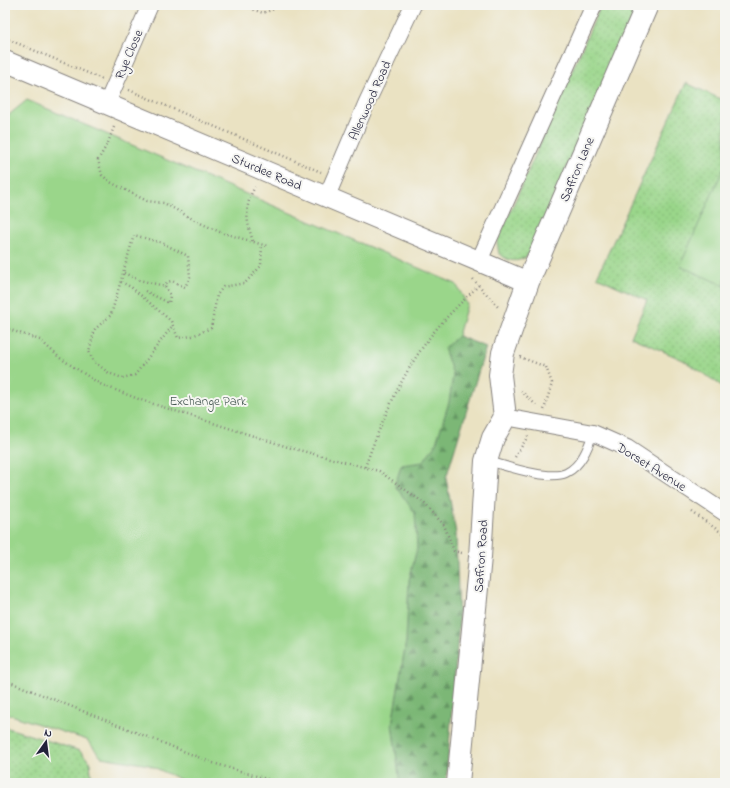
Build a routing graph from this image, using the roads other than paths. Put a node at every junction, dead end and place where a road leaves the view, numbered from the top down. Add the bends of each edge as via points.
1 (150, 5) edge
2 (413, 5) edge
3 (594, 5) edge
4 (647, 5) edge
5 (5, 61) edge
6 (107, 103) junction
7 (327, 196) junction
8 (479, 261) junction
9 (528, 282) junction
10 (505, 417) junction
11 (593, 433) junction
12 (486, 461) junction
13 (725, 513) edge
14 (458, 783) edge

1 - 6 street, Rye Close
2 - 7 street, Allenwood Road via 367,102
3 - 8 street
4 - 9 main road, Saffron Lane
5 - 6 street, Sturdee Road
6 - 7 street, Sturdee Road
7 - 8 street, Sturdee Road
8 - 9 street, Sturdee Road
9 - 10 main road, Saffron Lane via 503,353 500,375
10 - 11 street, Dorset Avenue
10 - 12 main road, Saffron Road via 493,438
11 - 12 lane via 588,450 575,466 565,473 539,474
11 - 13 street, Dorset Avenue via 627,448
12 - 14 main road, Saffron Road via 480,557

